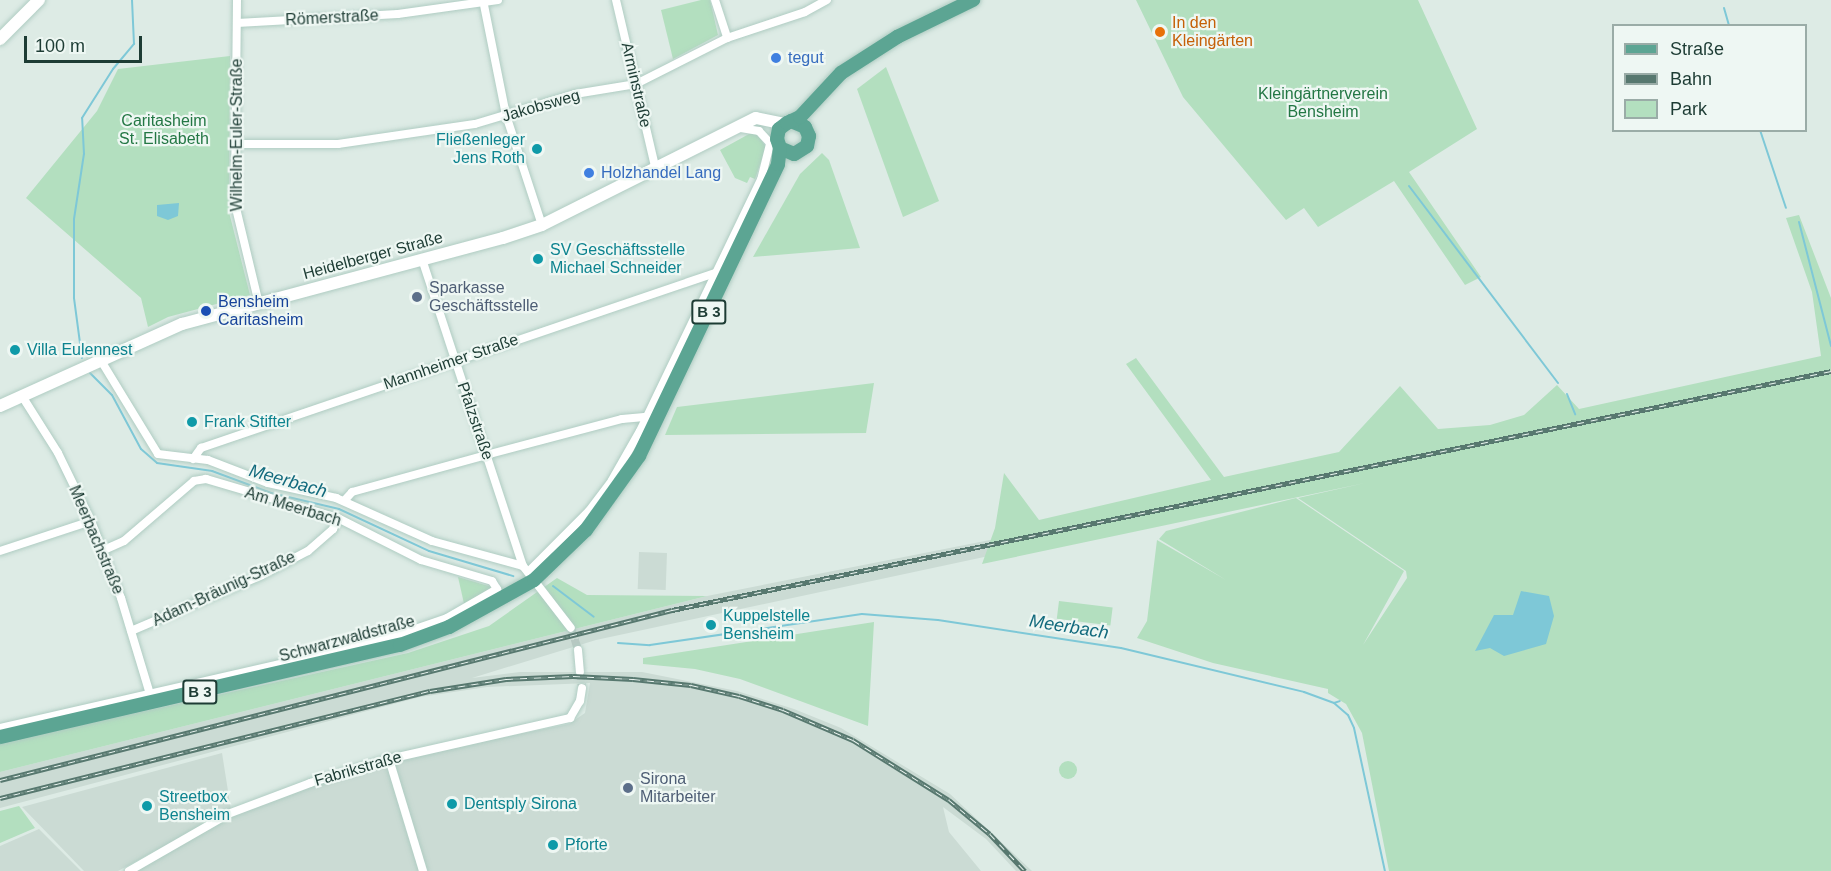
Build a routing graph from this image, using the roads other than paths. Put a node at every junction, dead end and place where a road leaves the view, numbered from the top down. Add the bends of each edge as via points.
1 (39, 0) edge
2 (237, 0) edge
3 (498, 0) edge
4 (616, 0) edge
5 (715, 0) edge
6 (827, 0) edge
7 (973, 0) edge
8 (483, 2) edge
9 (237, 23) junction
10 (727, 38) junction
11 (0, 39) edge
12 (868, 55) junction
13 (636, 84) junction
14 (506, 116) junction
15 (748, 121) junction
16 (788, 123) junction
17 (734, 128) junction
18 (806, 128) junction
19 (237, 144) junction
20 (782, 147) junction
21 (656, 170) junction
22 (542, 225) junction
23 (422, 259) junction
24 (716, 273) junction
25 (259, 304) junction
26 (100, 359) junction
27 (454, 360) junction
28 (22, 396) junction
29 (0, 406) edge
30 (647, 417) junction
31 (486, 455) junction
32 (193, 459) junction
33 (344, 501) junction
34 (338, 518) junction
35 (91, 521) junction
36 (0, 551) edge
37 (102, 551) junction
38 (528, 572) junction
39 (497, 585) joint
40 (571, 628) tunnel mouth
41 (131, 631) junction
42 (578, 651) tunnel mouth
43 (580, 672) tunnel mouth
44 (582, 688) tunnel mouth
45 (150, 694) junction
46 (0, 728) edge
47 (0, 737) edge
48 (389, 759) junction
49 (129, 871) edge
50 (423, 871) edge

1 - 11 street
2 - 9 street, Wilhelm-Euler-Straße
3 - 8 street, Römerstraße
4 - 13 street, Arminstraße
5 - 10 street
6 - 10 street, Jakobsweg via 805,12
7 - 12 main road, B 3
8 - 9 street, Römerstraße via 346,19
8 - 14 street
9 - 19 street, Wilhelm-Euler-Straße
10 - 13 street, Jakobsweg
12 - 16 main road, B 3 via 841,73 800,117
12 - 18 main road, B 3 via 830,93
13 - 14 street, Jakobsweg via 575,94
13 - 21 street, Arminstraße
14 - 19 street, Jakobsweg via 443,131 338,144
14 - 22 street
15 - 16 street, Heidelberger Straße via 760,118
15 - 17 street, Heidelberger Straße
15 - 20 street via 767,127
16 - 18 main road, Heidelberger Straße
16 - 20 main road, B 3
17 - 21 street, Heidelberger Straße
17 - 24 street, Schwarzwaldstraße via 759,130 767,137 771,150 761,180
18 - 20 main road, B 3 via 807,146 800,153
19 - 25 street, Wilhelm-Euler-Straße via 237,220
20 - 38 main road, Schwarzwaldstraße / B 3 via 778,164 639,456 586,530
21 - 22 street, Heidelberger Straße
22 - 23 street, Heidelberger Straße
23 - 25 street, Heidelberger Straße
23 - 27 street, Pfalzstraße
24 - 27 street, Mannheimer Straße
24 - 30 street, Schwarzwaldstraße
25 - 26 street, Heidelberger Straße via 182,324
26 - 28 street, Heidelberger Straße
26 - 32 street via 150,446 167,458
27 - 31 street, Pfalzstraße
27 - 32 street, Mannheimer Straße via 201,447
28 - 29 street, Heidelberger Straße
28 - 35 street, Meerbachstraße via 58,453
30 - 31 street via 622,419
30 - 38 street, Schwarzwaldstraße via 612,480 589,511
31 - 33 street via 352,492
31 - 38 street, Pfalzstraße
32 - 33 street
33 - 38 street via 432,541
34 - 37 street, Am Meerbach via 201,479 124,541
34 - 39 street, Am Meerbach via 421,560
34 - 41 street, Adam-Bräunig-Straße via 333,529 308,550 262,575
35 - 36 street
35 - 37 street, Meerbachstraße
37 - 41 street, Meerbachstraße
38 - 40 street
38 - 47 main road, Schwarzwaldstraße / B 3 via 449,627 400,645
39 - 45 street, Schwarzwaldstraße via 494,593 475,604 380,641
41 - 45 street, Meerbachstraße
42 - 43 street
44 - 48 street, Fabrikstraße via 570,718
45 - 46 street, Schwarzwaldstraße
48 - 49 street, Fabrikstraße via 228,814
48 - 50 street

